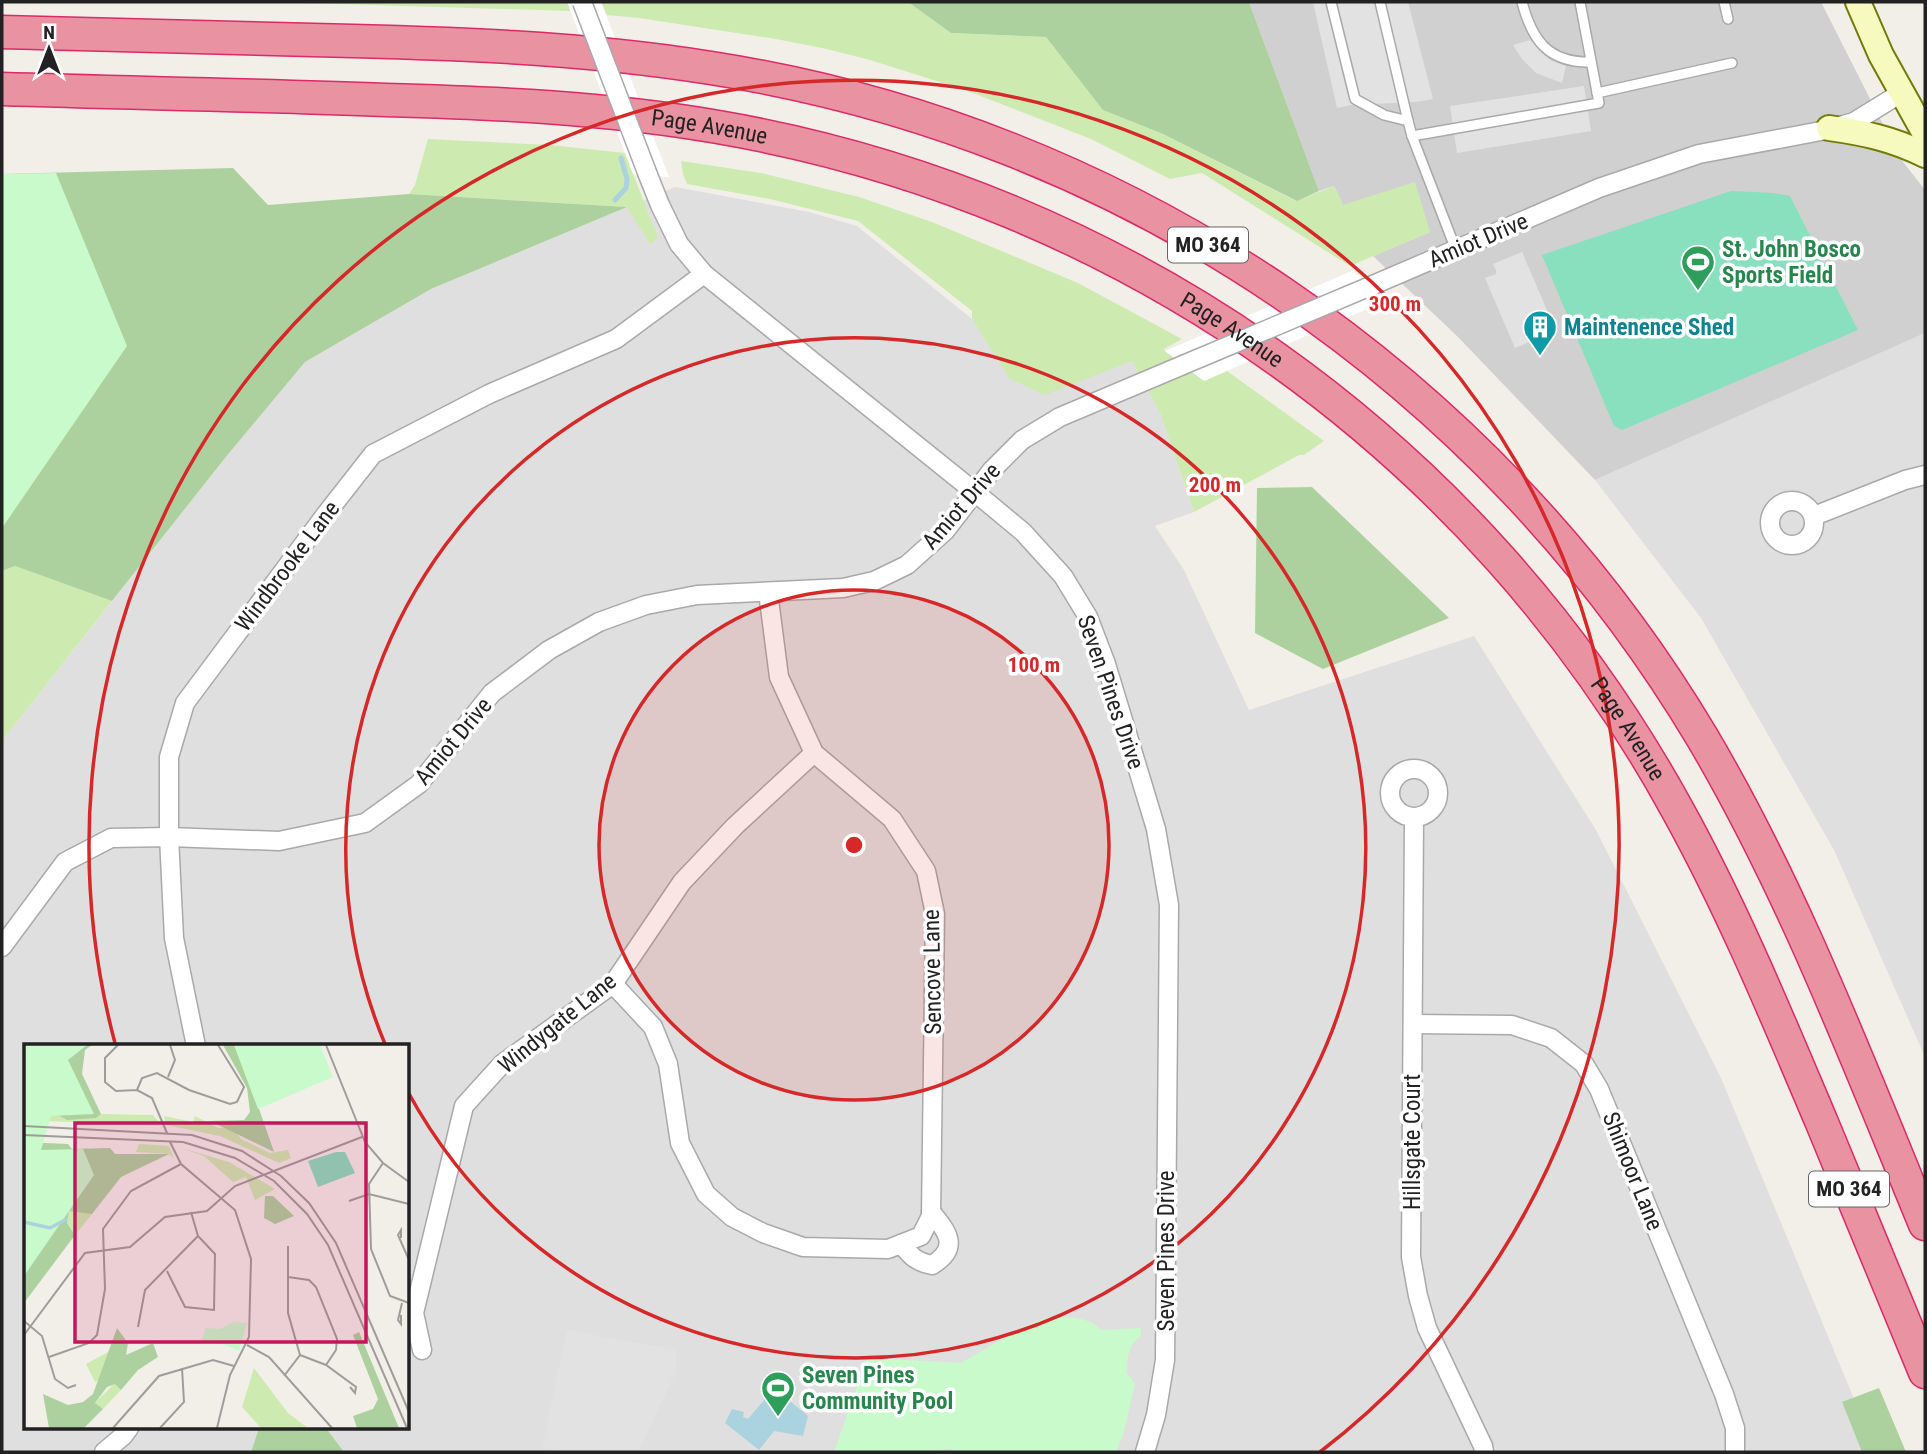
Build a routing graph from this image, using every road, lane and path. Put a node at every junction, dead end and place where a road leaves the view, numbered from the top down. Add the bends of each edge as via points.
1 (582, 2) edge
2 (1331, 2) edge
3 (1380, 2) edge
4 (1522, 2) edge
5 (1580, 2) edge
6 (1724, 2) edge
7 (1858, 2) edge
8 (1728, 19) dead end
9 (2, 32) edge
10 (1591, 62) junction
11 (1732, 63) dead end
12 (2, 89) edge
13 (1597, 93) junction
14 (1900, 93) junction
15 (1408, 121) junction
16 (1829, 128) junction
17 (1925, 134) edge
18 (1412, 136) junction
19 (1925, 155) edge
20 (1456, 250) junction
21 (704, 274) junction
22 (1925, 475) edge
23 (976, 493) junction
24 (1814, 516) dead end
25 (768, 592) junction
26 (814, 753) junction
27 (1414, 818) dead end
28 (169, 837) junction
29 (2, 947) edge
30 (613, 984) junction
31 (1413, 1024) junction
32 (196, 1044) edge
33 (930, 1212) junction
34 (1925, 1224) edge
35 (901, 1244) junction
36 (422, 1350) dead end
37 (1925, 1371) edge
38 (128, 1430) edge
39 (104, 1452) edge
40 (1145, 1452) edge
41 (1484, 1452) edge
42 (1735, 1452) edge

1 - 21 street, Seven Pines Drive, bridge via 660,205 679,244
2 - 15 lane via 1355,99 1384,115
3 - 15 lane
4 - 10 lane via 1542,44 1558,57
5 - 10 lane
6 - 8 lane
7 - 14 main road
9 - 34 highway, MO 364 via 467,45 582,52 717,68 839,93 988,139 1105,190 1215,249 1331,328 1427,405 1511,485 1632,632 1701,737 1761,848 1815,962
10 - 13 lane
11 - 13 lane
12 - 37 highway, Page Avenue / MO 364 via 521,106 656,117 775,138 904,172 1058,231 1165,286 1276,356 1362,424 1456,511 1540,604 1613,703 1677,809 1734,922
13 - 18 lane via 1599,103
14 - 16 street, Amiot Drive via 1854,122
14 - 17 main road
15 - 18 lane
16 - 19 main road via 1869,134
16 - 20 street, Amiot Drive via 1699,154 1600,188
18 - 20 lane
20 - 23 street, Amiot Drive, bridge via 1060,417 1022,440
21 - 23 street, Seven Pines Drive
21 - 28 street, Windbrooke Lane via 616,339 489,394 373,454 185,703 169,757
22 - 24 street
23 - 25 street, Amiot Drive via 945,531 907,565 874,581 843,588
23 - 40 street, Seven Pines Drive via 1023,533 1063,576 1088,617 1156,829 1169,905 1165,1360
25 - 26 street, Sencove Lane via 779,677
25 - 28 street, Amiot Drive via 697,595 646,605 599,622 549,650 492,694 419,784 365,823 278,841
26 - 30 street, Windygate Lane via 734,826 682,882
26 - 33 street, Sencove Lane via 892,818 926,871 935,914
27 - 31 street, Hillsgate Court
28 - 29 street, Amiot Drive via 111,838 65,862
28 - 32 street, Windbrooke Lane via 174,938
30 - 35 street via 653,1027 668,1064 680,1143 706,1194 732,1217 803,1247 888,1249
30 - 36 street, Windygate Lane via 502,1064 464,1106 414,1313
31 - 41 street, Hillsgate Court via 1411,1257 1427,1328
31 - 42 street, Shimoor Lane via 1512,1025 1551,1038 1584,1064 1600,1089 1724,1394 1735,1428
33 - 35 street, Sencove Lane via 921,1236
33 - 35 street via 948,1234 950,1245 942,1259 932,1265 921,1263
38 - 39 street

